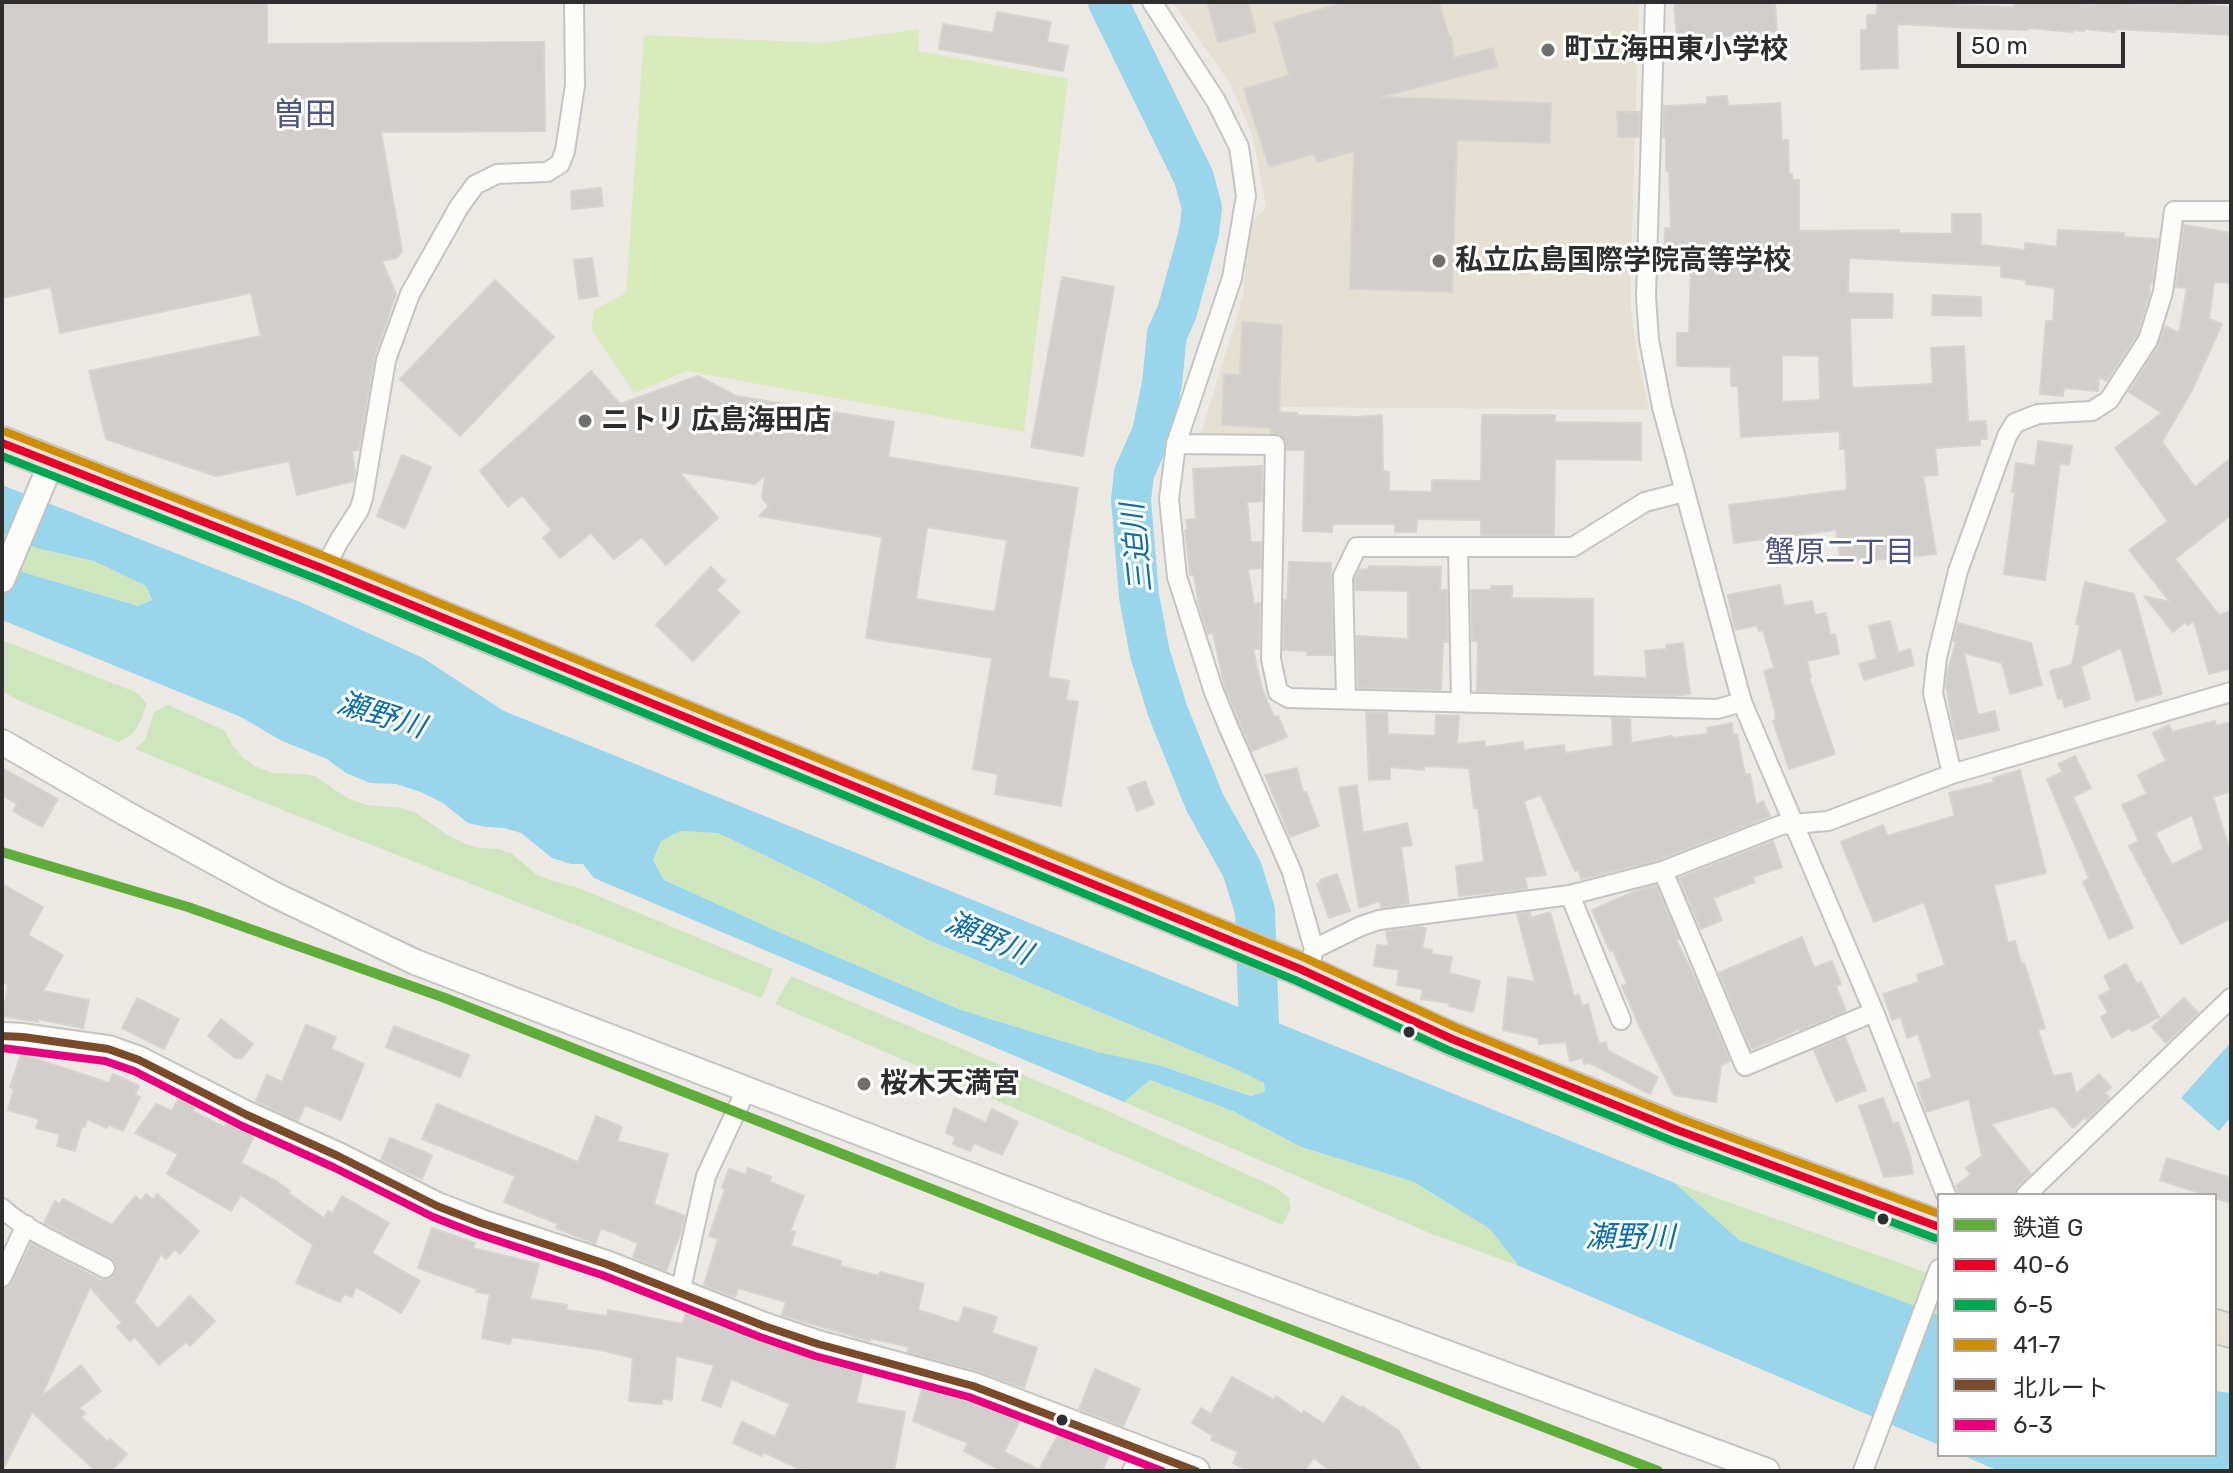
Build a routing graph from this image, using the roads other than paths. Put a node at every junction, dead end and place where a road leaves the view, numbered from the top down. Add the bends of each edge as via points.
1 (574, 2) edge
2 (1152, 2) edge
3 (1655, 2) edge
4 (2231, 211) edge
5 (2, 443) edge
6 (1176, 444) junction
7 (52, 461) junction
8 (1684, 492) junction
9 (1458, 547) junction
10 (324, 569) junction
11 (2, 580) edge
12 (2231, 692) edge
13 (1346, 699) junction
14 (1461, 701) junction
15 (1742, 702) junction
16 (2, 742) edge
17 (1952, 774) junction
18 (1795, 824) junction
19 (1663, 871) junction
20 (1570, 895) junction
21 (1307, 964) junction
22 (2228, 1007) edge
23 (1874, 1012) junction
24 (1621, 1020) dead end
25 (2, 1036) edge
26 (747, 1088) junction
27 (1945, 1193) edge
28 (2028, 1193) edge
29 (2, 1208) edge
30 (26, 1225) junction
31 (1937, 1226) edge
32 (105, 1268) dead end
33 (1937, 1274) edge
34 (2, 1277) edge
35 (680, 1293) junction
36 (1137, 1461) edge
37 (1866, 1465) edge
38 (1196, 1471) edge
39 (1767, 1471) edge

1 - 10 street via 575,85 560,164 547,172 497,174 475,185 459,207 410,294 386,360 363,498
2 - 6 street via 1239,147 1246,196 1232,278
3 - 8 street via 1647,311 1662,407
4 - 17 street via 2174,211 2163,292 2148,340 2109,400 2092,411 2038,414 2015,423 2007,436 1958,571 1937,657 1933,693
5 - 7 highway
6 - 13 street via 1275,445 1271,659 1278,692 1289,698
6 - 21 street via 1169,499 1177,577 1214,692 1292,872
7 - 10 highway
7 - 11 street
8 - 9 street via 1645,502 1573,547
8 - 15 street
9 - 13 street via 1357,547 1343,576
9 - 14 street
10 - 21 highway via 1233,942
12 - 17 street
13 - 14 street
14 - 15 street via 1717,709
15 - 18 street
16 - 26 street via 273,894 415,962
17 - 18 street via 1828,821
18 - 19 street
18 - 23 street
19 - 20 street
19 - 23 street via 1745,1066
20 - 21 street via 1379,920 1361,926
20 - 24 street
21 - 31 highway via 1452,1039 1663,1125
22 - 28 street
23 - 27 street
25 - 35 main road via 108,1049 139,1060 437,1206
26 - 35 street via 706,1176
26 - 39 street via 1105,1227
29 - 30 street
30 - 32 street
30 - 34 street
33 - 37 street
35 - 36 main road via 818,1344 973,1386
36 - 38 main road

